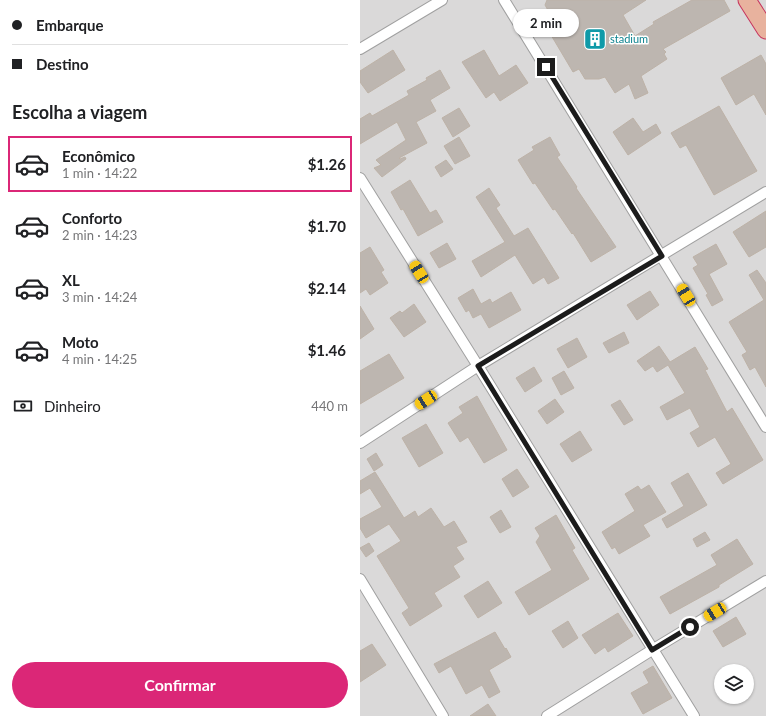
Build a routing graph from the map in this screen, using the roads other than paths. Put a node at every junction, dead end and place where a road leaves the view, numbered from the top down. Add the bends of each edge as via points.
1 (442, 0) edge
2 (504, 0) edge
3 (747, 0) edge
4 (766, 30) edge
5 (360, 48) edge
6 (360, 178) edge
7 (766, 192) edge
8 (662, 256) junction
9 (478, 366) junction
10 (766, 427) edge
11 (360, 443) edge
12 (360, 580) edge
13 (766, 581) edge
14 (652, 650) junction
15 (443, 716) edge
16 (547, 716) edge
17 (694, 716) edge

1 - 5 street
2 - 8 street
3 - 4 highway
6 - 9 street
7 - 8 street
8 - 9 street
8 - 10 street
9 - 11 street
9 - 14 street
12 - 15 street
13 - 14 street
14 - 16 street
14 - 17 street

